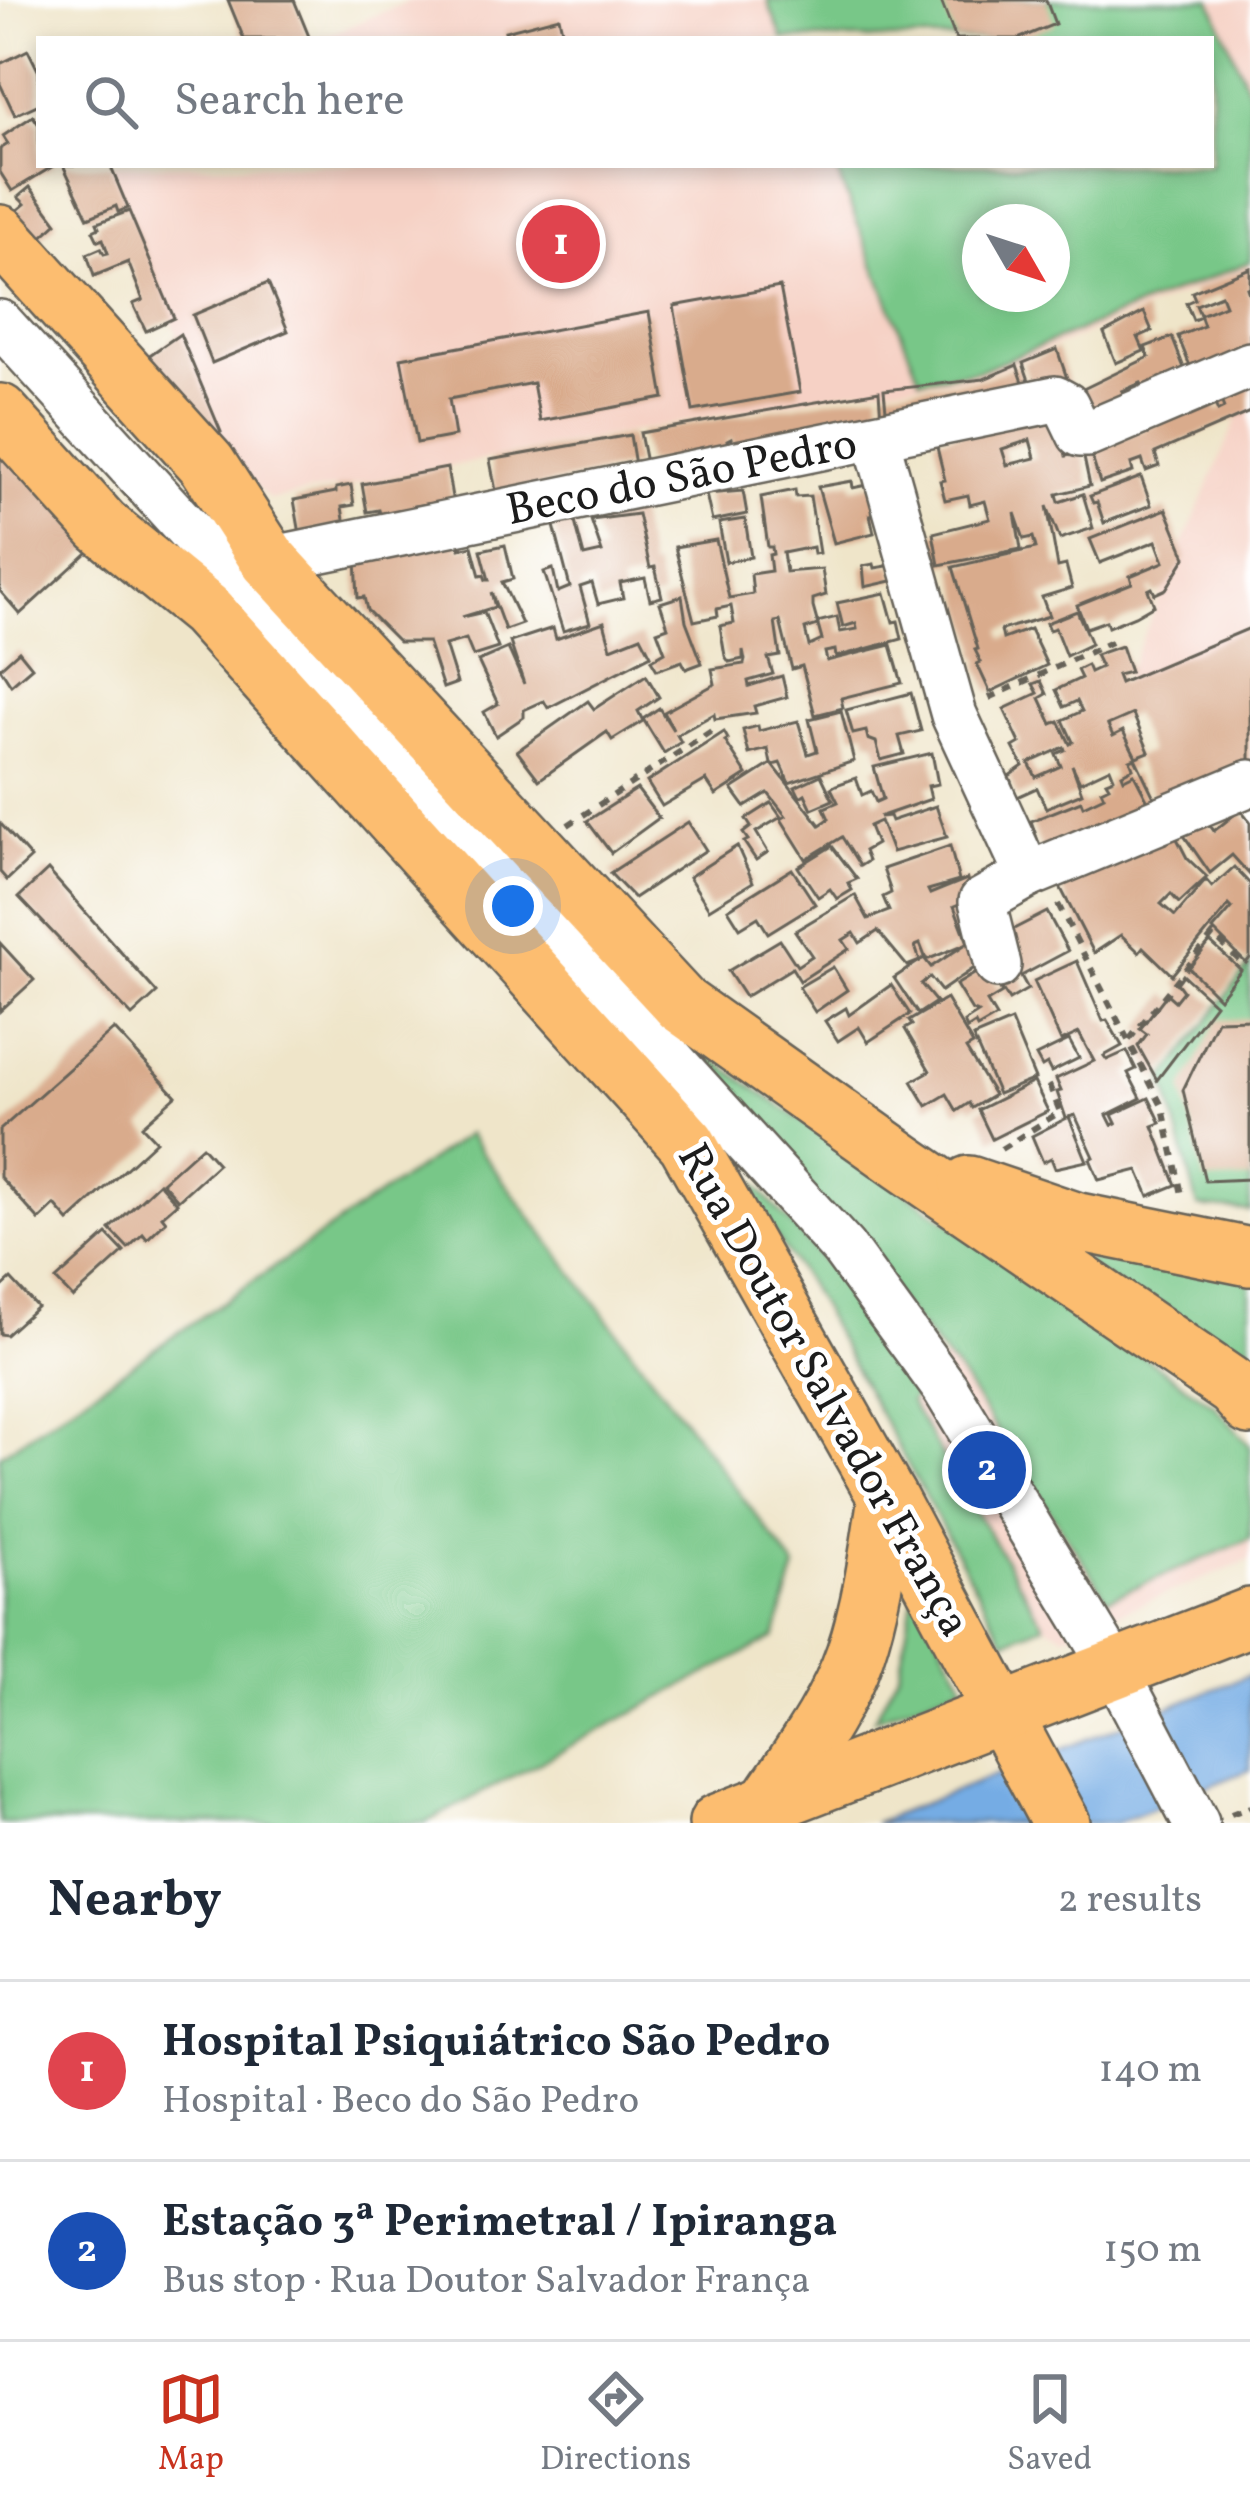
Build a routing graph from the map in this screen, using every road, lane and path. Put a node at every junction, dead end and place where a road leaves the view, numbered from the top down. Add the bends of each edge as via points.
1 (0, 234) edge
2 (0, 263) edge
3 (0, 322) edge
4 (1250, 365) edge
5 (0, 370) edge
6 (0, 412) edge
7 (876, 438) junction
8 (238, 586) junction
9 (1111, 642) dead end
10 (954, 715) junction
11 (716, 728) dead end
12 (1250, 783) edge
13 (535, 846) junction
14 (1028, 875) junction
15 (1241, 962) dead end
16 (998, 965) dead end
17 (1130, 1040) junction
18 (1047, 1080) dead end
19 (928, 1170) junction
20 (1183, 1244) junction
21 (1250, 1256) edge
22 (1250, 1406) edge
23 (886, 1497) junction
24 (1250, 1617) edge
25 (1124, 1686) junction
26 (1013, 1734) junction
27 (770, 1801) junction
28 (1195, 1820) edge
29 (718, 1823) edge
30 (1061, 1823) edge

1 - 8 main road, Rua Doutor Salvador França via 207,464
2 - 8 main road via 192,475
3 - 8 street
4 - 7 street via 1088,434 1075,429 1055,399
5 - 8 main road via 130,521
6 - 8 main road, Rua Doutor Salvador França via 102,526
7 - 8 street, Beco do São Pedro
7 - 10 street, Beco do São Pedro
8 - 13 main road, Rua Doutor Salvador França
8 - 23 main road, Rua Doutor Salvador França via 687,1143
8 - 25 street via 843,1248 945,1388
9 - 10 path
10 - 14 street, Beco do São Pedro
11 - 13 path
12 - 14 street
13 - 19 main road, Rua Doutor Salvador França via 682,1004
14 - 16 street via 982,901
14 - 17 path via 1052,892
15 - 17 path via 1213,935
17 - 20 path via 1162,1108 1184,1192
18 - 19 path via 1060,1112
19 - 20 main road via 1078,1222
19 - 22 main road, Rua Doutor Salvador França
20 - 21 main road
23 - 26 main road, Rua Doutor Salvador França
23 - 27 main road via 854,1658
24 - 25 main road
25 - 26 main road
25 - 28 street
26 - 27 main road
26 - 30 main road, Rua Doutor Salvador França
27 - 29 main road

